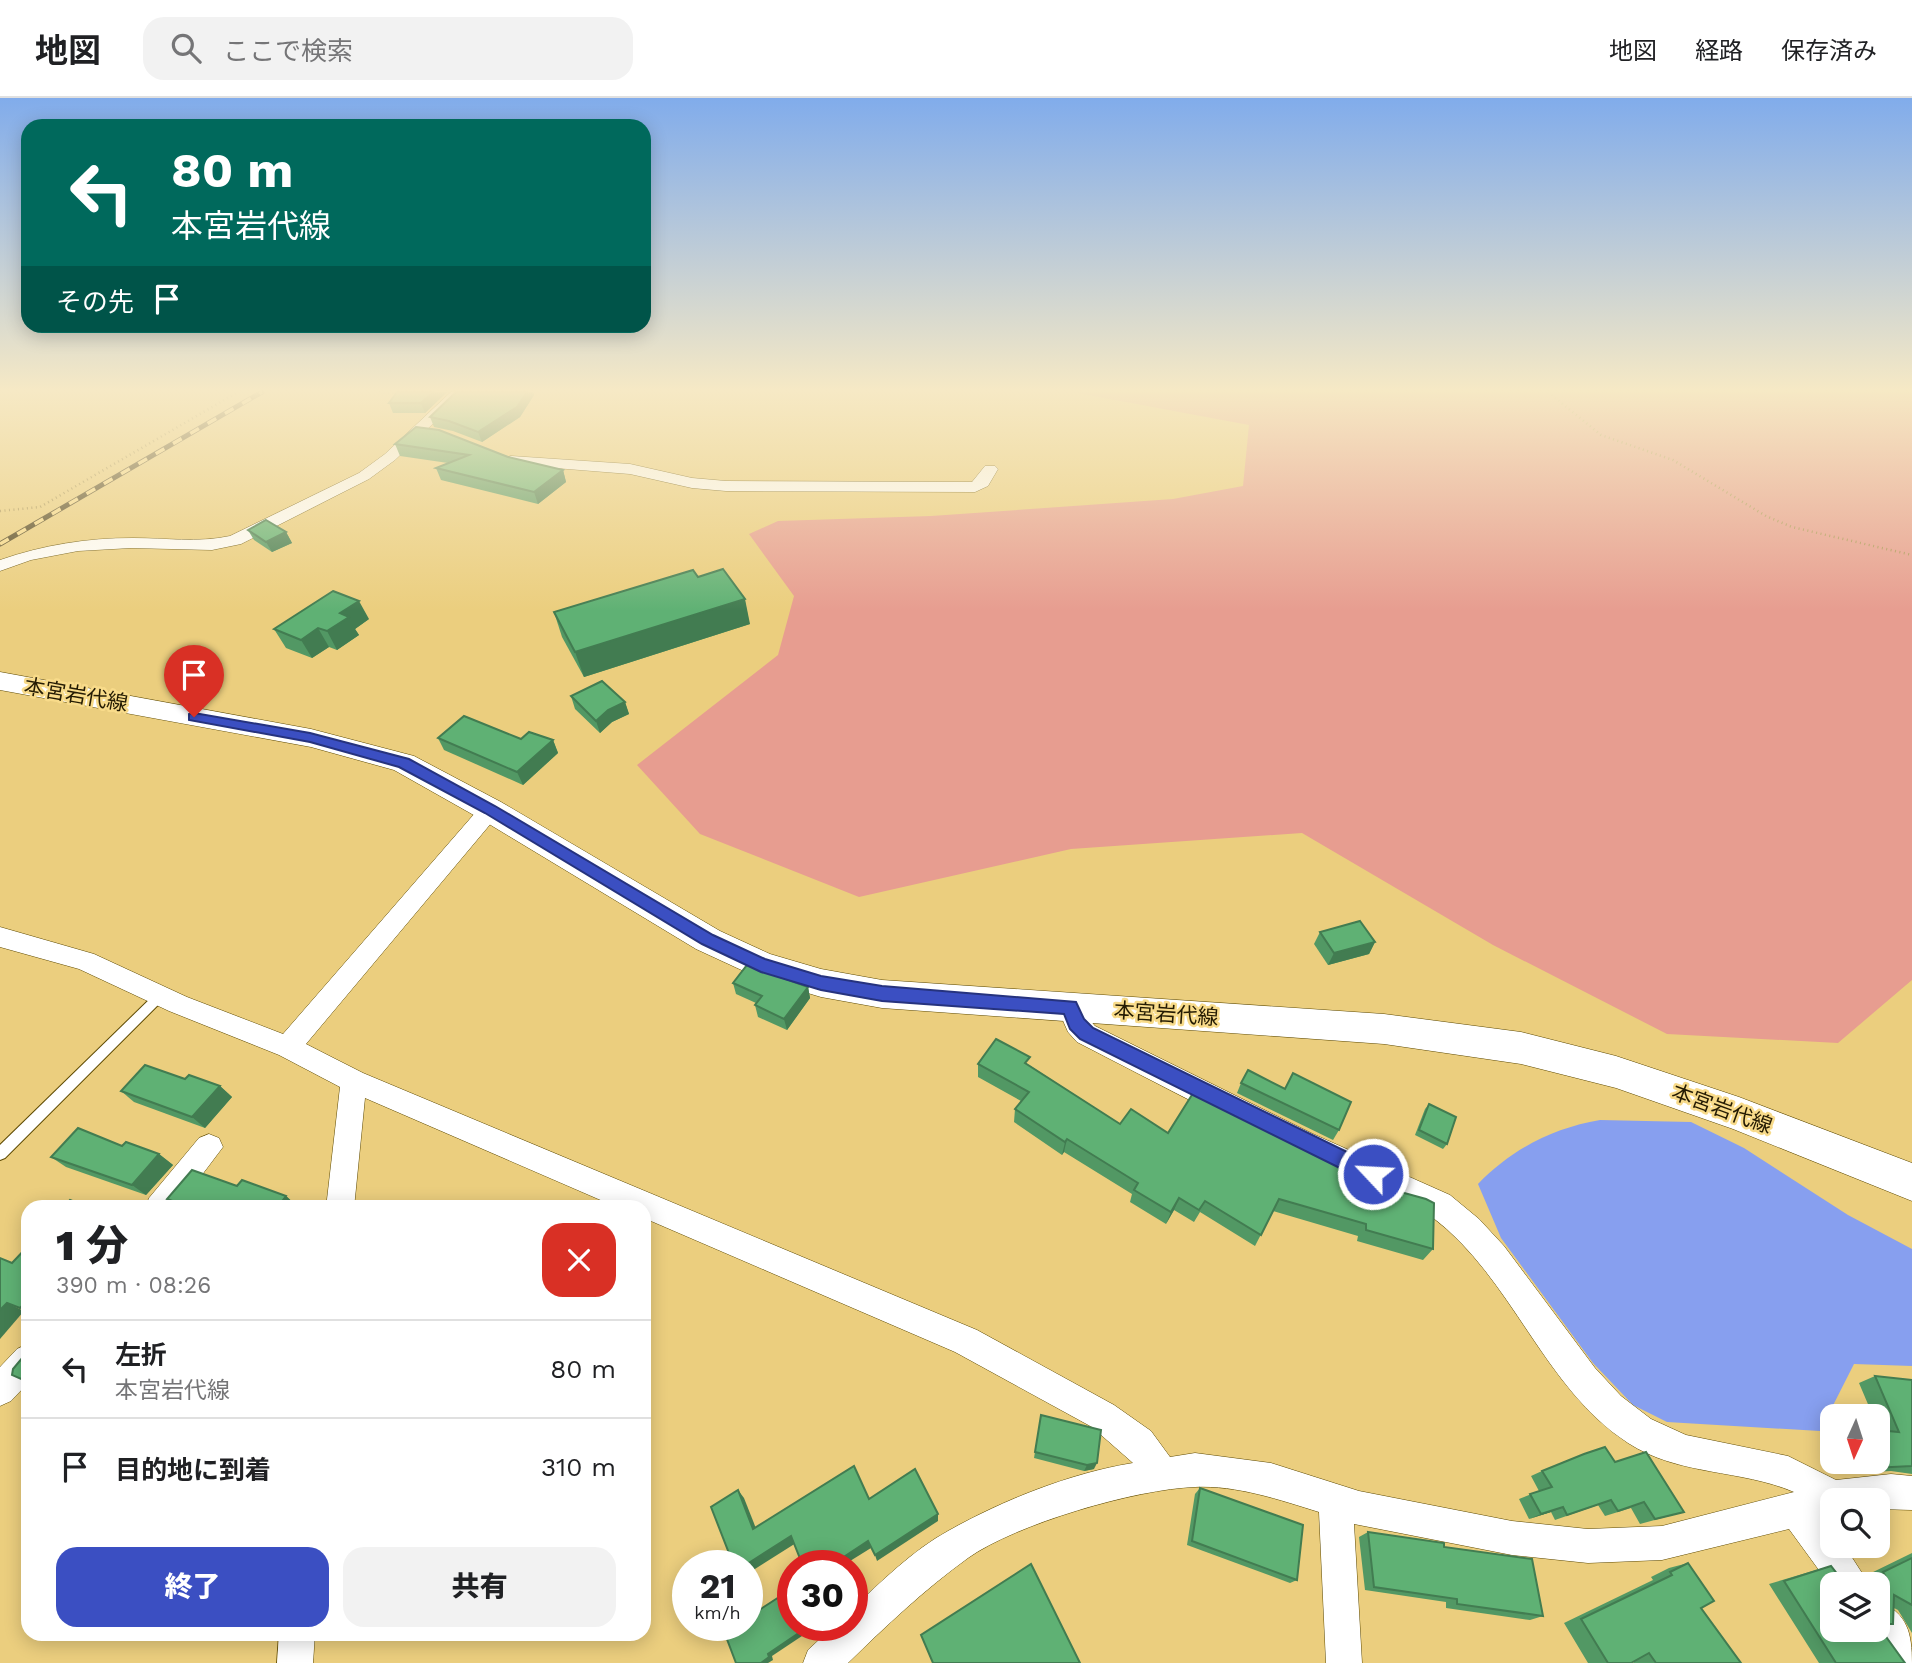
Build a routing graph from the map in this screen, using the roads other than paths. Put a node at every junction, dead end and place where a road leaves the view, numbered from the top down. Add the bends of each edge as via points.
1 (378, 465) edge
2 (549, 465) edge
3 (990, 469) dead end
4 (0, 565) edge
5 (0, 681) edge
6 (490, 810) junction
7 (0, 937) edge
8 (160, 996) junction
9 (1070, 1007) junction
10 (288, 1047) junction
11 (354, 1081) junction
12 (209, 1147) dead end
13 (0, 1154) edge
14 (1912, 1182) edge
15 (166, 1200) edge
16 (341, 1200) edge
17 (634, 1200) edge
18 (651, 1207) edge
19 (21, 1368) edge
20 (0, 1390) edge
21 (1163, 1475) junction
22 (1822, 1488) edge
23 (1890, 1492) edge
24 (1912, 1493) edge
25 (1820, 1501) edge
26 (1336, 1502) junction
27 (1795, 1509) junction
28 (1843, 1572) edge
29 (1890, 1635) edge
30 (297, 1641) edge
31 (295, 1663) edge
32 (821, 1663) edge
33 (1344, 1663) edge
34 (1911, 1663) edge

1 - 4 street via 348,486 235,540 212,545 67,547
2 - 3 street via 630,469 726,486 975,488
5 - 6 main road, 本宮岩代線 via 370,752 404,763
6 - 9 main road, 本宮岩代線 via 686,927 761,965 821,983 882,993
6 - 10 street
7 - 8 street via 85,961
8 - 10 street
8 - 13 lane
9 - 14 main road, 本宮岩代線 via 1384,1029 1521,1048 1616,1072 1715,1105
9 - 22 street via 1086,1034 1457,1217 1576,1369 1637,1430 1698,1456 1799,1474
10 - 11 street
11 - 16 street
11 - 17 street
12 - 15 street
18 - 21 street via 965,1341 1104,1416 1139,1443
19 - 20 street
21 - 26 street via 1195,1470 1230,1473 1271,1480
21 - 32 street via 1071,1496 958,1544 889,1599
23 - 24 street
25 - 27 street
26 - 27 street via 1512,1538 1588,1546 1662,1543
26 - 33 street
27 - 28 street
29 - 34 street
30 - 31 street

